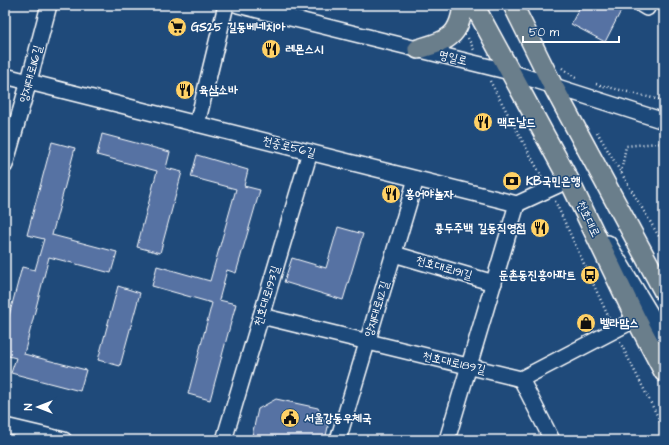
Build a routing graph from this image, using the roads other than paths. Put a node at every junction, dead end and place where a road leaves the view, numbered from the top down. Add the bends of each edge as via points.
1 (49, 5) edge
2 (226, 5) edge
3 (238, 5) edge
4 (474, 5) edge
5 (513, 5) edge
6 (461, 13) edge
7 (418, 49) junction
8 (510, 72) junction
9 (5, 76) edge
10 (29, 82) junction
11 (553, 86) junction
12 (664, 121) edge
13 (197, 124) junction
14 (310, 152) junction
15 (5, 165) edge
16 (416, 179) junction
17 (569, 180) junction
18 (517, 204) junction
19 (394, 254) junction
20 (494, 282) junction
21 (664, 292) edge
22 (261, 316) junction
23 (636, 318) junction
24 (664, 336) edge
25 (367, 342) junction
26 (469, 366) junction
27 (664, 372) edge
28 (521, 379) junction
29 (5, 426) edge
30 (24, 435) edge
31 (64, 440) edge
32 (224, 440) edge
33 (338, 440) edge
34 (447, 440) edge
35 (552, 440) edge

1 - 10 street, 양재대로116길
2 - 13 street
3 - 7 street, 명일로
4 - 8 main road, 천호대로
5 - 11 main road
6 - 7 main road via 451,36
7 - 8 street, 명일로
8 - 11 street, 명일로
8 - 17 main road, 천호대로
9 - 10 street, 천중로56길
10 - 13 street, 천중로56길
10 - 15 street, 양재대로116길
11 - 12 street, 명일로 via 576,86
11 - 21 main road
13 - 14 street, 천중로56길
14 - 16 street, 천중로56길
14 - 22 street, 천호대로193길
16 - 18 street, 천중로56길
16 - 19 street, 양재대로112길
17 - 18 street
17 - 23 main road, 천호대로
17 - 24 street
18 - 20 street
19 - 20 street, 천호대로191길
19 - 25 street, 양재대로112길
20 - 26 street
22 - 25 street, 천호대로189길
22 - 32 street, 천호대로193길
23 - 27 main road, 천호대로
23 - 28 street
25 - 26 street, 천호대로189길
25 - 33 street, 양재대로112길
26 - 28 street, 천호대로189길
26 - 34 street
28 - 35 street
29 - 30 street
30 - 31 street

